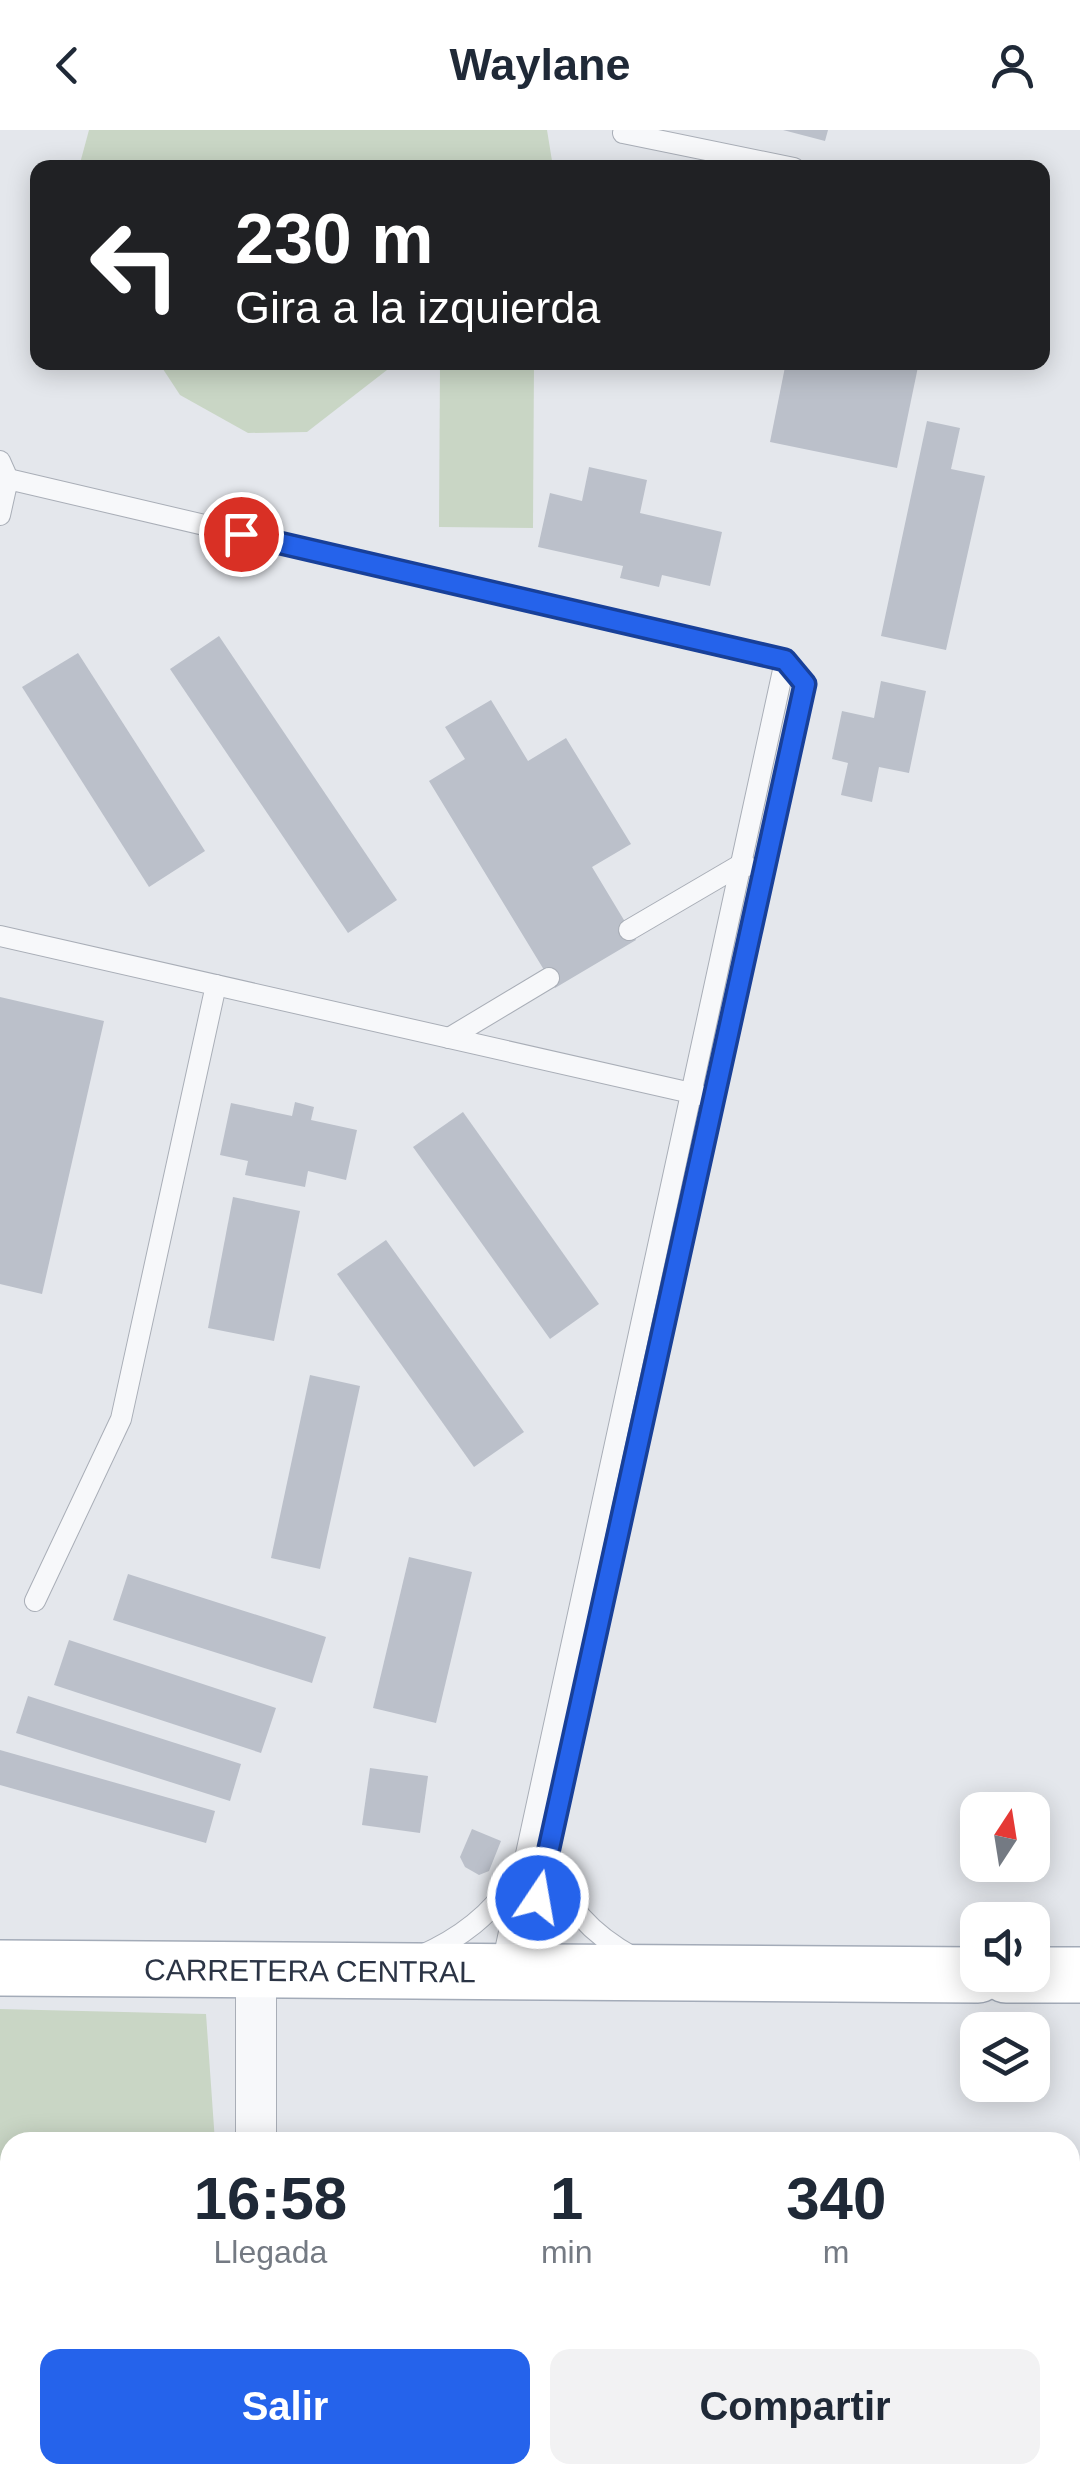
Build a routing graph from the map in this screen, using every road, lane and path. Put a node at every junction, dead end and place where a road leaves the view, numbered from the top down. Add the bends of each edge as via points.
1 (624, 130) edge
2 (755, 160) edge
3 (4, 470) edge
4 (0, 514) edge
5 (785, 660) junction
6 (740, 865) junction
7 (764, 869) junction
8 (629, 930) dead end
9 (0, 936) edge
10 (549, 978) dead end
11 (216, 985) junction
12 (449, 1038) junction
13 (690, 1093) junction
14 (714, 1098) junction
15 (34, 1601) dead end
16 (546, 1862) junction
17 (522, 1868) junction
18 (0, 1968) edge
19 (256, 1970) junction
20 (386, 1970) junction
21 (511, 1971) junction
22 (677, 1973) junction
23 (960, 1975) edge
24 (1050, 1976) edge
25 (1080, 1976) edge
26 (256, 2132) edge

1 - 2 lane
3 - 4 lane
3 - 5 lane
5 - 6 lane
5 - 7 lane via 805,684
6 - 7 lane
6 - 8 lane
6 - 13 lane
7 - 14 lane
9 - 11 lane
10 - 12 lane
11 - 12 lane
11 - 15 lane via 121,1419
12 - 13 lane
13 - 14 lane
13 - 17 lane
14 - 16 lane
16 - 21 lane
16 - 22 lane via 566,1901 600,1939
17 - 20 lane via 495,1908 461,1936
17 - 21 lane
18 - 19 main road, CARRETERA CENTRAL
19 - 20 main road, CARRETERA CENTRAL
19 - 26 street
20 - 21 main road, CARRETERA CENTRAL
21 - 22 main road, CARRETERA CENTRAL
22 - 23 main road, CARRETERA CENTRAL
24 - 25 main road

